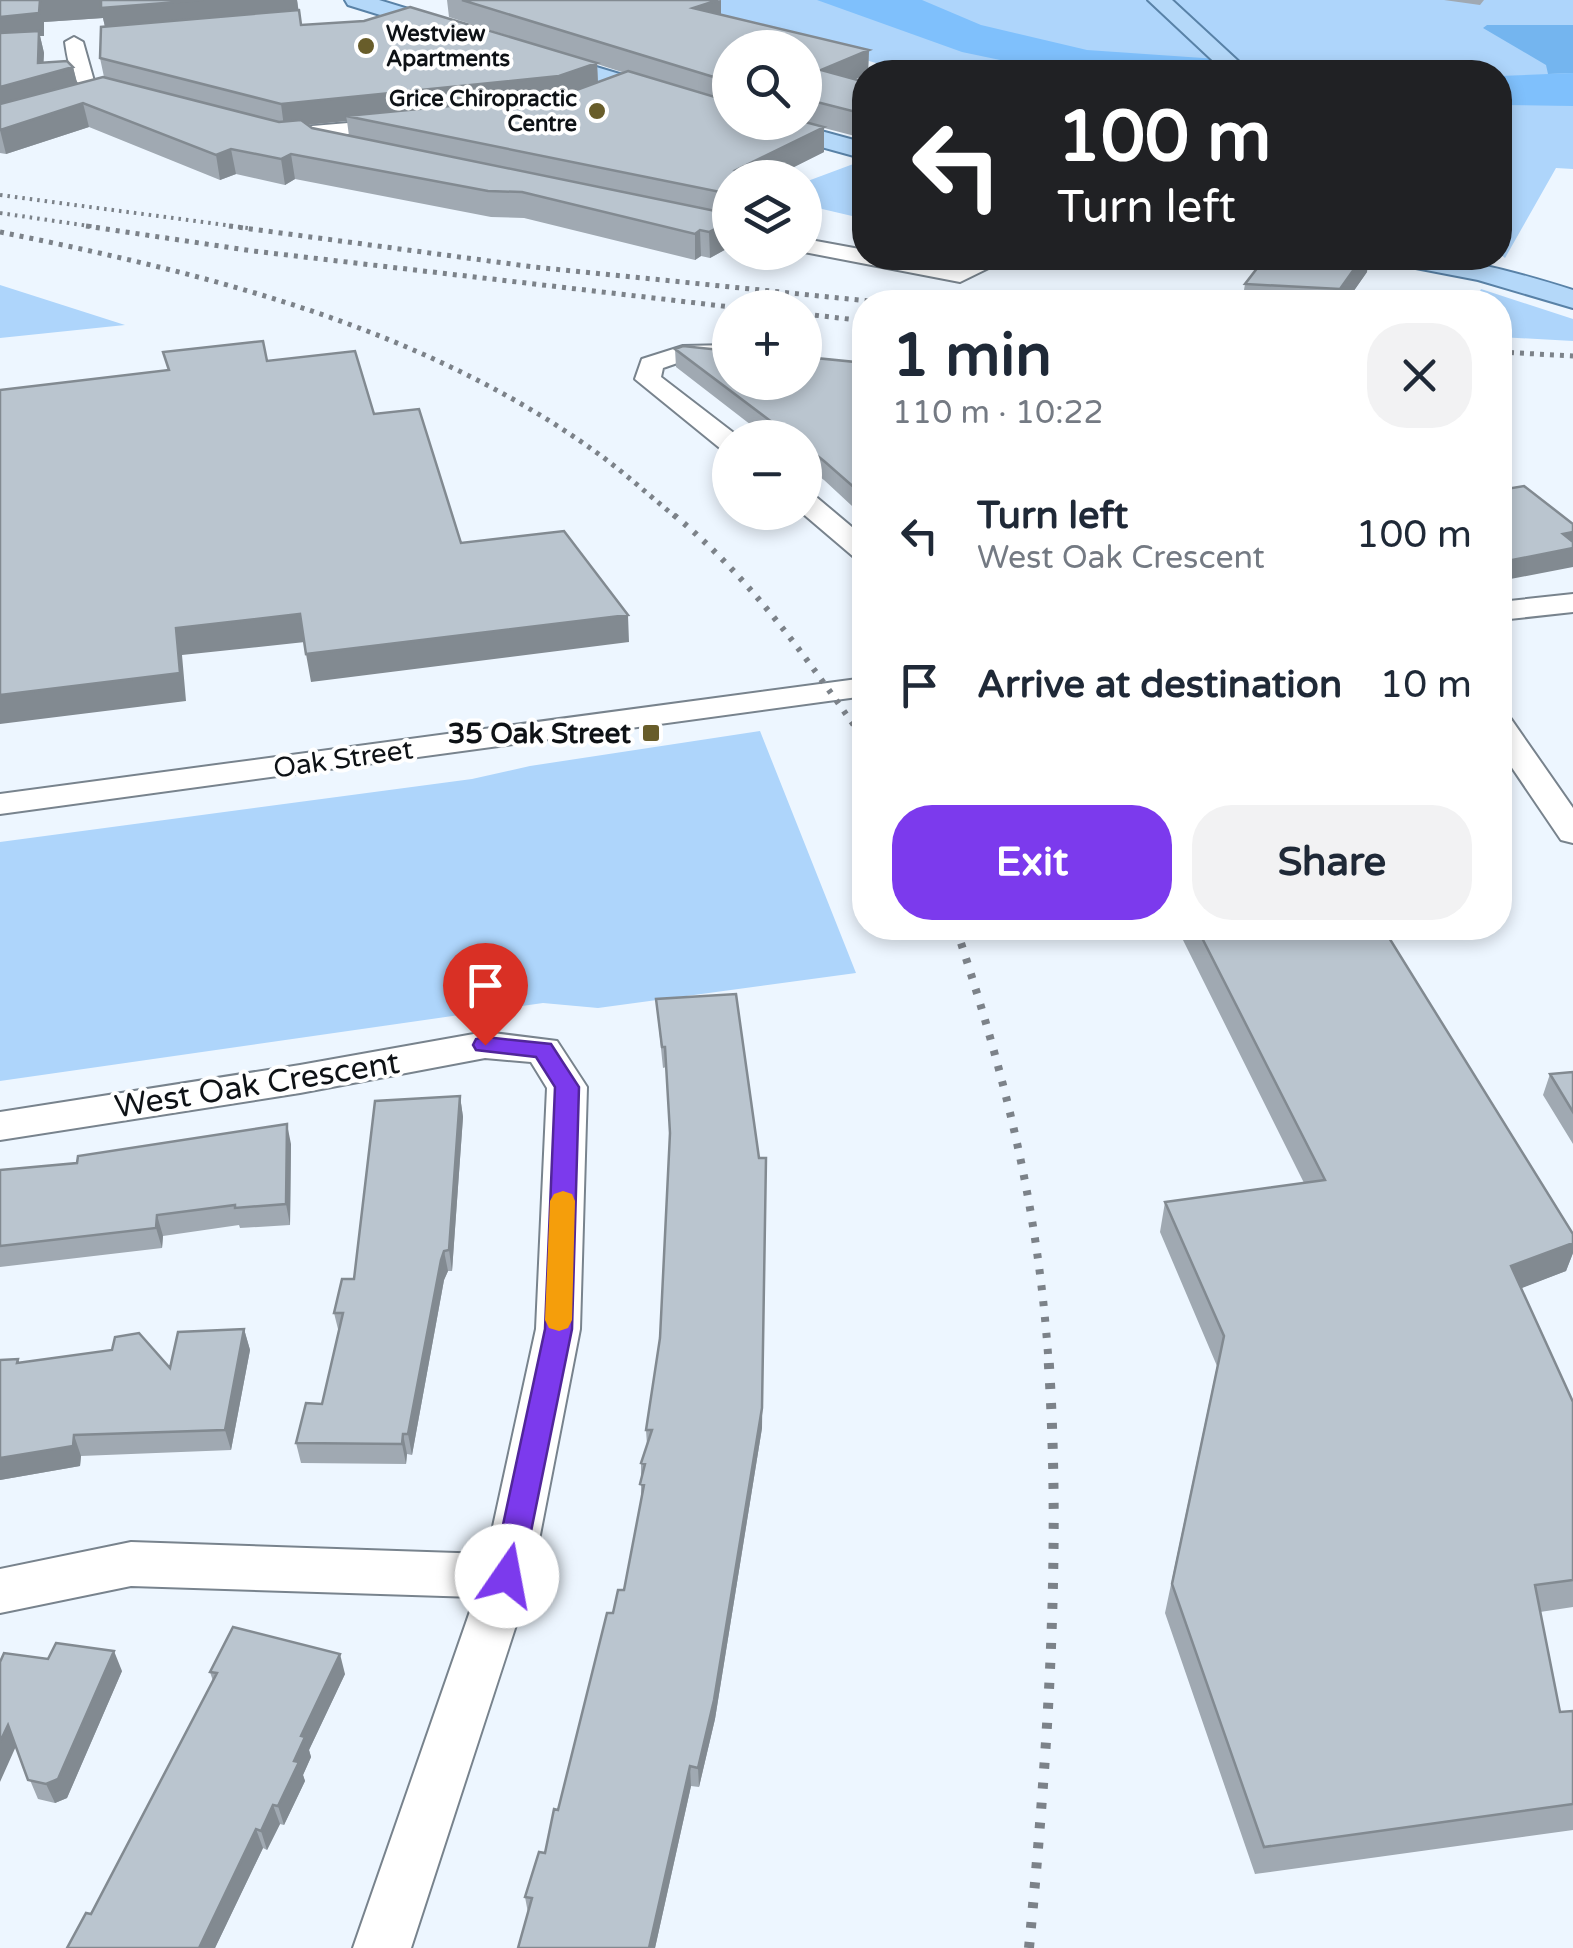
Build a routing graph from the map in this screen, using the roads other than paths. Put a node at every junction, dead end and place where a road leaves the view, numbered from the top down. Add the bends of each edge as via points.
1 (1159, 0) edge
2 (352, 11) edge
3 (468, 35) edge
4 (74, 42) dead end
5 (519, 51) edge
6 (1223, 60) edge
7 (628, 85) junction
8 (102, 92) junction
9 (598, 96) edge
10 (68, 102) edge
11 (156, 106) edge
12 (712, 110) edge
13 (424, 122) edge
14 (248, 128) edge
15 (284, 137) junction
16 (822, 139) edge
17 (852, 147) edge
18 (342, 149) edge
19 (822, 249) edge
20 (852, 254) edge
21 (938, 270) edge
22 (970, 270) edge
23 (1475, 270) edge
24 (1573, 299) edge
25 (712, 352) edge
26 (712, 429) edge
27 (822, 516) edge
28 (852, 541) edge
29 (1573, 603) edge
30 (1512, 611) edge
31 (852, 689) edge
32 (1512, 744) edge
33 (0, 804) edge
34 (1573, 833) edge
35 (0, 1126) edge
36 (507, 1576) junction
37 (0, 1591) edge
38 (382, 1948) edge

1 - 6 main road
2 - 3 main road via 404,15
4 - 8 street via 79,77
5 - 7 main road
7 - 9 street
7 - 12 main road
8 - 10 street
8 - 11 street
13 - 15 street
14 - 15 street
15 - 18 street
16 - 17 main road
19 - 20 street
21 - 22 street
23 - 24 main road
25 - 26 street via 651,364 648,378
27 - 28 street
29 - 30 street
31 - 33 street, Oak Street
32 - 34 street
35 - 36 street, West Oak Crescent via 485,1045 543,1050 567,1087 558,1329
36 - 37 street via 131,1564
36 - 38 street, West Oak Crescent

